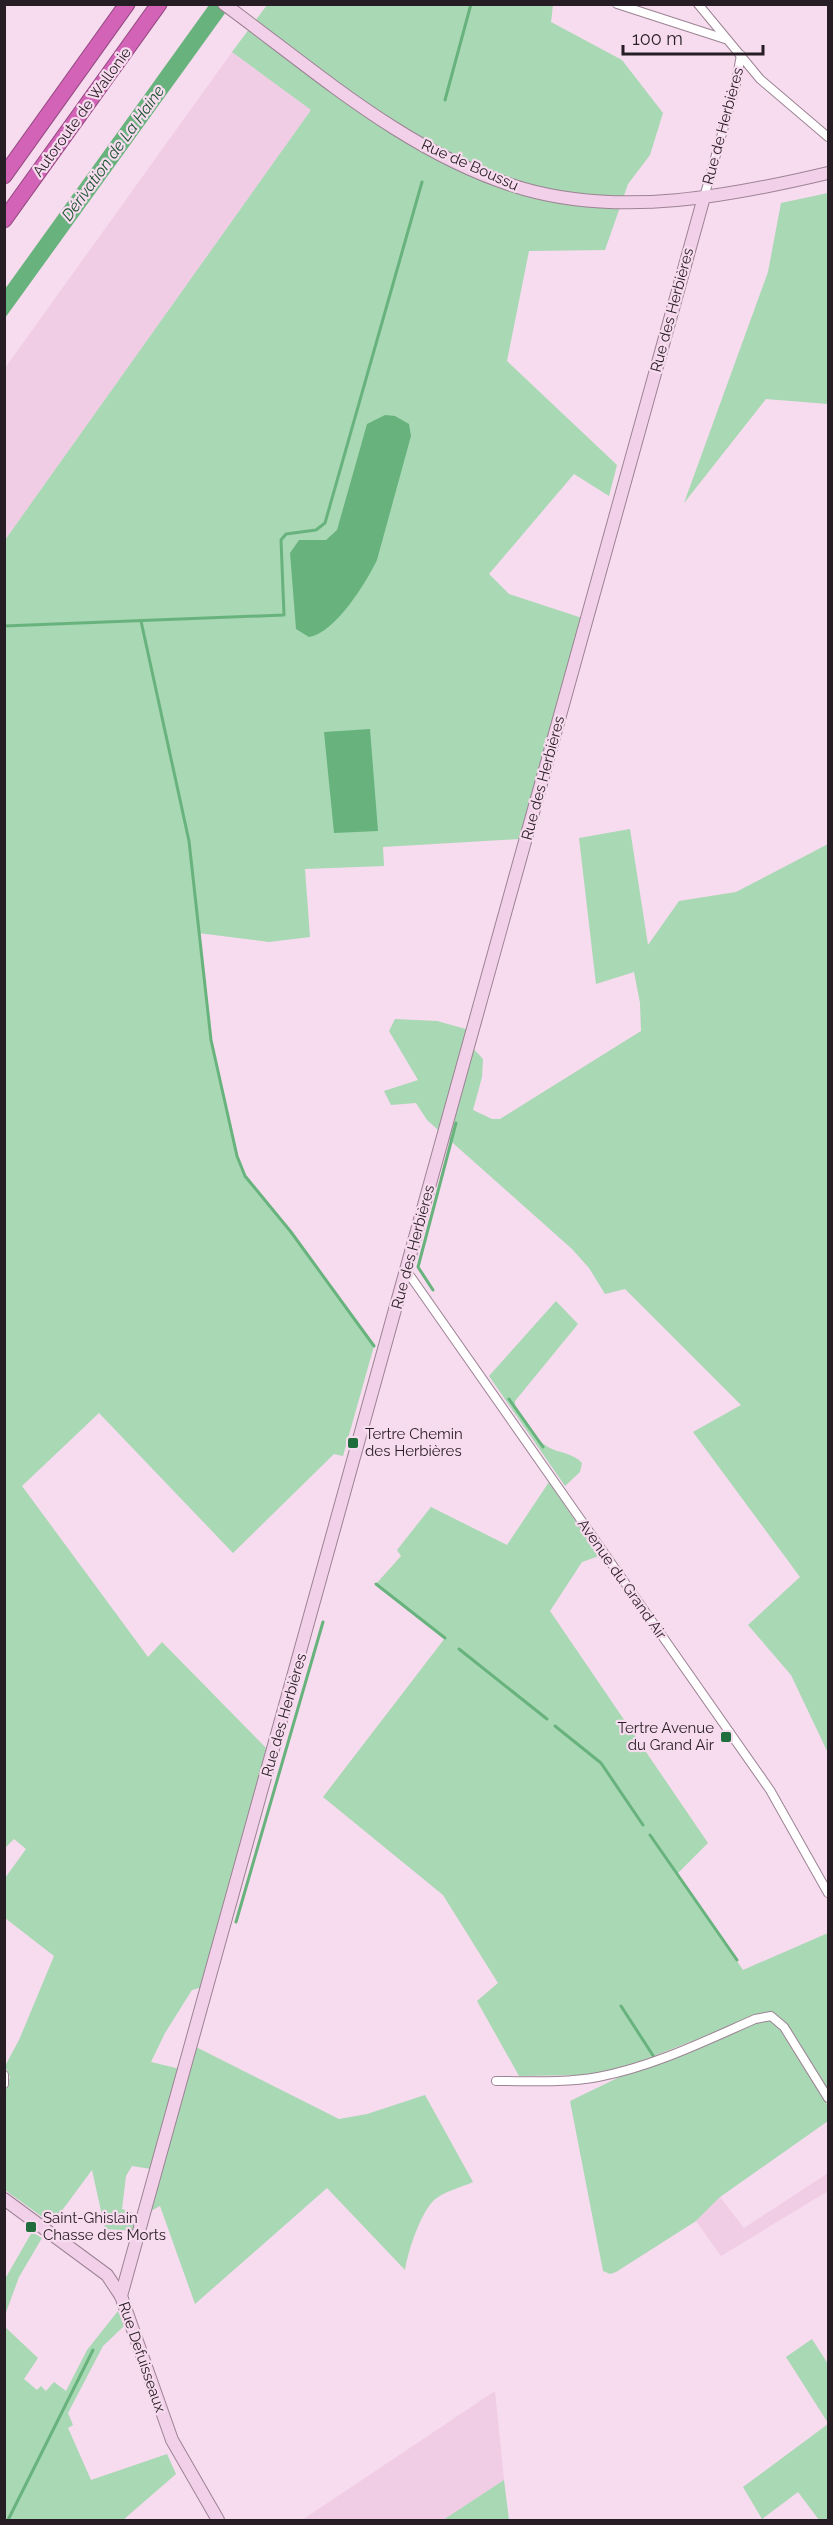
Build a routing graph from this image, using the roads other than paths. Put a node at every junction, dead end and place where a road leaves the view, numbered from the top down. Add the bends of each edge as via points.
1 (127, 4) edge
2 (159, 4) edge
3 (224, 4) edge
4 (617, 4) edge
5 (698, 4) edge
6 (727, 40) junction
7 (741, 55) junction
8 (828, 137) edge
9 (828, 173) edge
10 (4, 176) edge
11 (704, 197) junction
12 (4, 220) edge
13 (406, 1270) junction
14 (828, 1893) edge
15 (4, 2075) edge
16 (496, 2081) dead end
17 (4, 2084) edge
18 (828, 2098) edge
19 (4, 2199) edge
20 (121, 2296) junction
21 (218, 2520) edge

1 - 10 highway, Autoroute de Wallonie
2 - 12 highway, Autoroute de Wallonie
3 - 11 street, Rue de Boussu via 393,128 494,179 524,189 585,199 633,202
4 - 6 street
5 - 6 street
6 - 7 street
7 - 8 street via 760,79
7 - 11 street, Rue de Herbières
9 - 11 street, Rue de Boussu
11 - 13 street, Rue des Herbières
13 - 14 street, Avenue du Grand Air via 770,1790
13 - 20 street, Rue des Herbières
15 - 17 street
16 - 18 street via 578,2079 618,2073 754,2019 771,2016 784,2026
19 - 20 street, Rue Defuisseaux via 106,2275
20 - 21 street, Rue Defuisseaux via 172,2440

